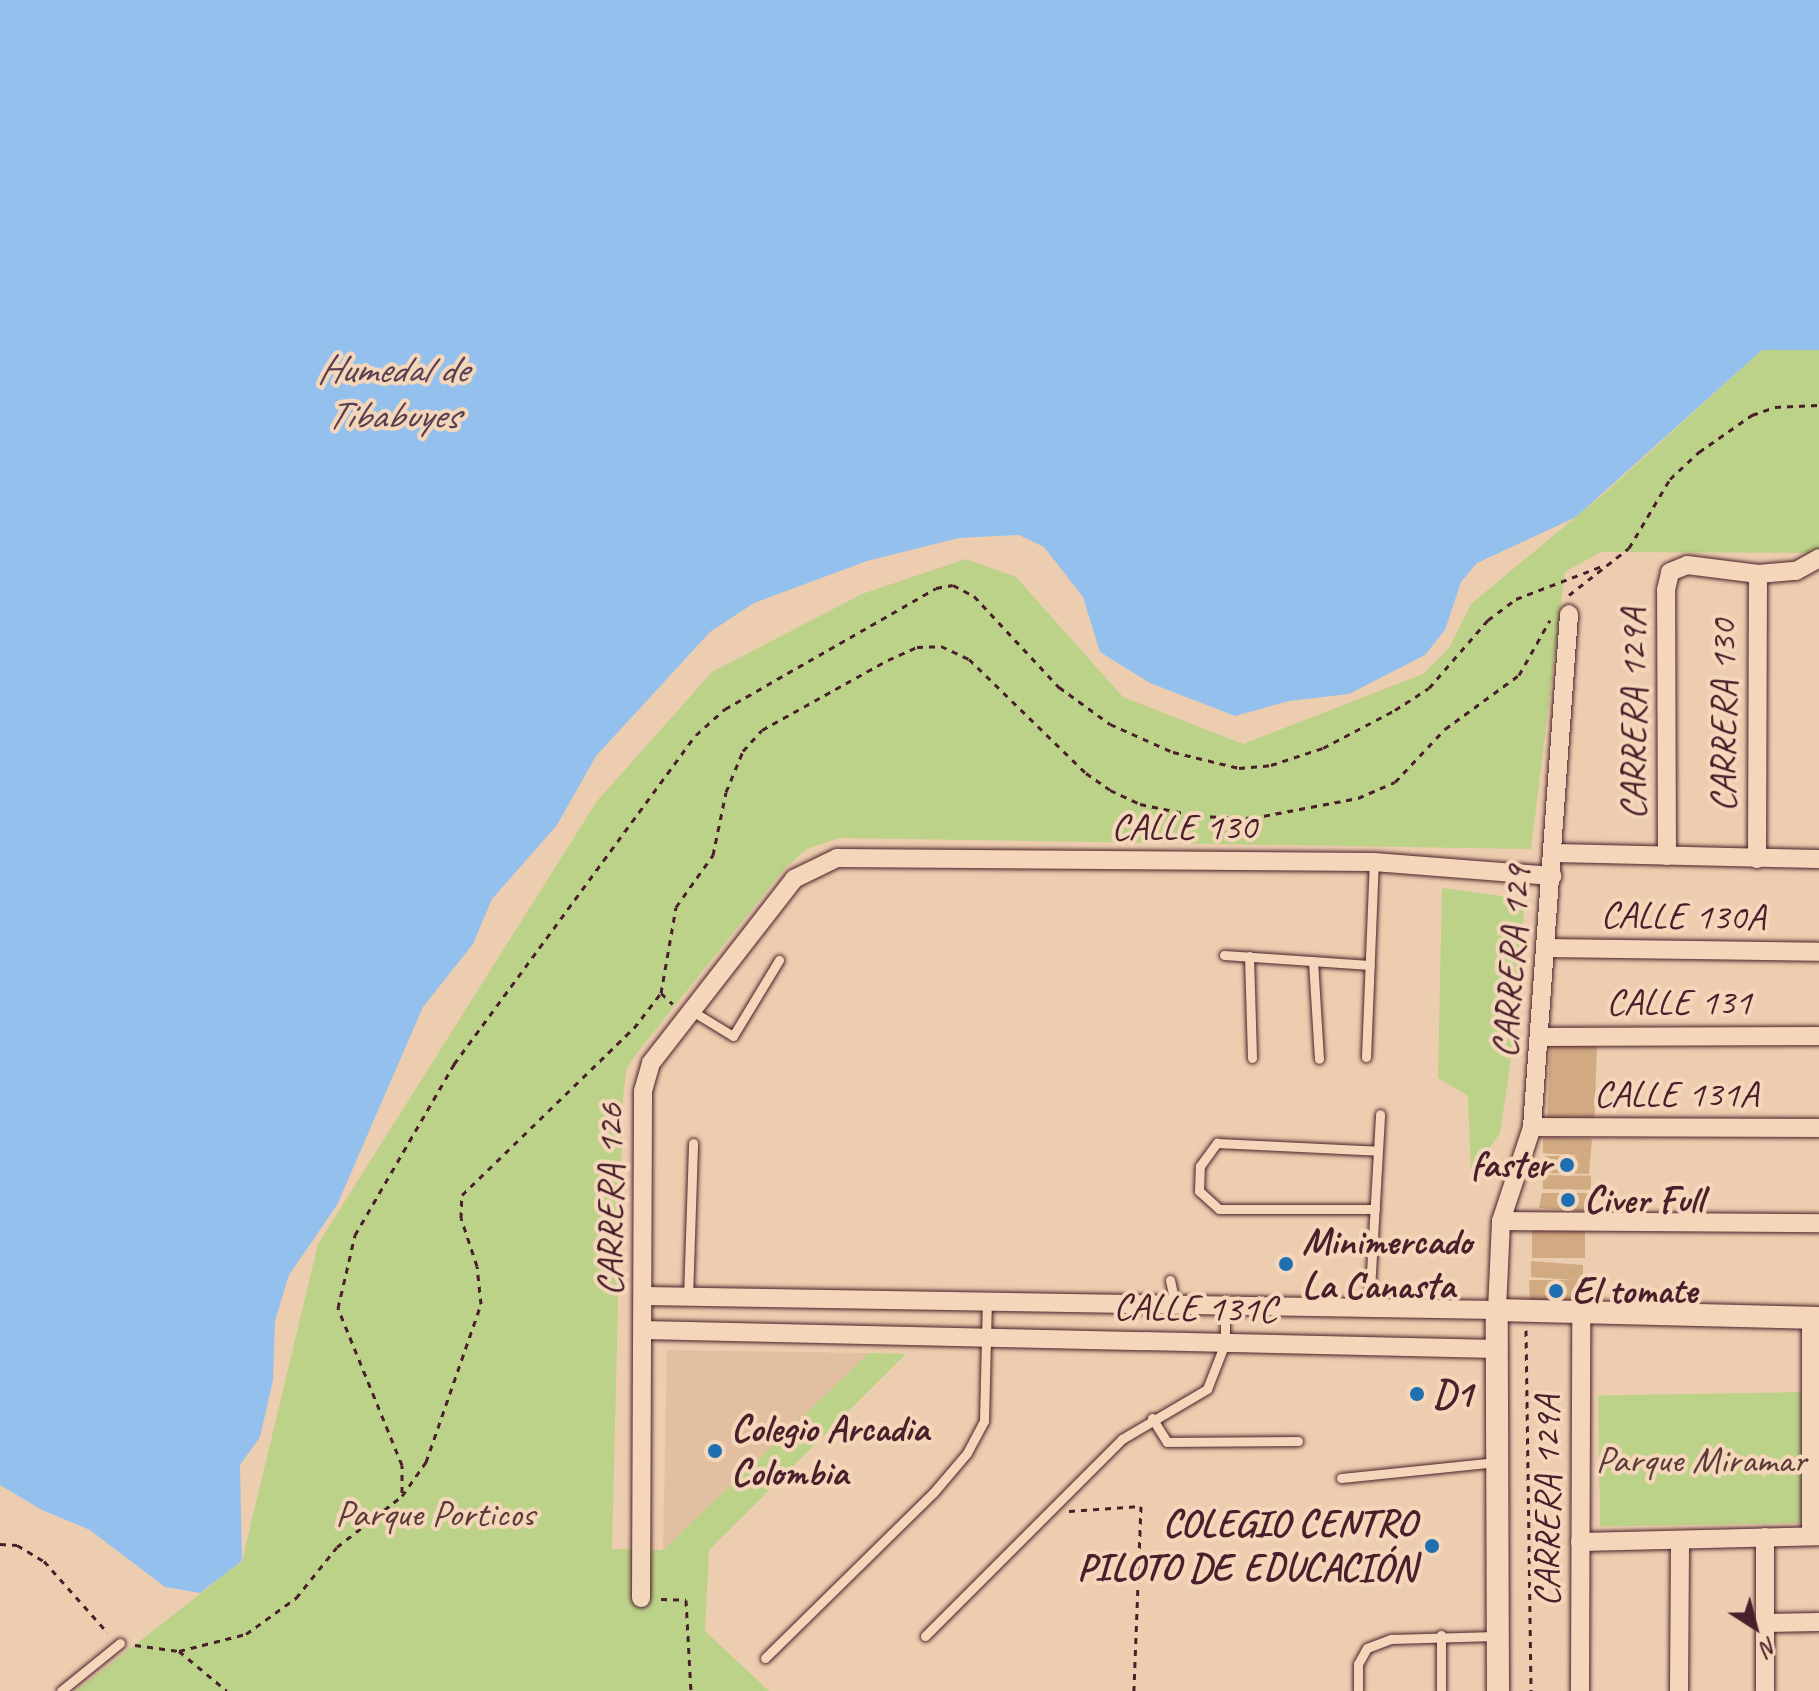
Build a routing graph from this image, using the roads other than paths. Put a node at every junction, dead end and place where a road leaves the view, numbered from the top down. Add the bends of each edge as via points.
1 (1819, 558) edge
2 (1758, 574) junction
3 (1569, 614) dead end
4 (1553, 853) junction
5 (1667, 856) junction
6 (1757, 859) junction
7 (1819, 859) edge
8 (1374, 862) junction
9 (816, 865) joint
10 (1552, 876) junction
11 (1546, 948) junction
12 (1819, 952) edge
13 (1224, 955) dead end
14 (1249, 956) junction
15 (779, 960) dead end
16 (1313, 961) junction
17 (1370, 965) junction
18 (692, 1011) junction
19 (1819, 1036) edge
20 (1539, 1037) junction
21 (1366, 1057) dead end
22 (1252, 1058) dead end
23 (1319, 1059) dead end
24 (1380, 1114) dead end
25 (1532, 1127) junction
26 (1819, 1128) edge
27 (693, 1143) dead end
28 (1378, 1151) junction
29 (1375, 1209) junction
30 (1501, 1221) junction
31 (1819, 1223) edge
32 (1170, 1280) dead end
33 (645, 1296) junction
34 (688, 1297) junction
35 (987, 1301) junction
36 (1175, 1304) junction
37 (1225, 1305) junction
38 (1369, 1307) junction
39 (1497, 1310) junction
40 (1581, 1312) junction
41 (1815, 1318) edge
42 (643, 1330) junction
43 (986, 1337) junction
44 (1225, 1343) junction
45 (1497, 1349) junction
46 (1152, 1418) junction
47 (1298, 1441) dead end
48 (1497, 1462) junction
49 (1341, 1478) dead end
50 (1815, 1536) edge
51 (1765, 1537) junction
52 (1680, 1540) junction
53 (1580, 1542) junction
54 (641, 1598) road end
55 (1819, 1622) edge
56 (1765, 1623) junction
57 (1441, 1635) junction
58 (925, 1636) dead end
59 (1498, 1636) junction
60 (120, 1643) road end
61 (765, 1658) dead end
62 (61, 1691) edge
63 (1358, 1691) edge
64 (1441, 1691) edge
65 (1498, 1691) edge
66 (1580, 1691) edge
67 (1679, 1691) edge
68 (1765, 1691) edge

1 - 2 street via 1796,571
2 - 5 street, CARRERA 129A via 1705,565 1670,572
2 - 6 street, CARRERA 130
3 - 4 street, CARRERA 129
4 - 5 street
4 - 10 street, CARRERA 129
5 - 6 street
6 - 7 street
8 - 9 street, CALLE 130 via 837,858
8 - 10 street, CALLE 130
8 - 17 lane
9 - 18 street, CARRERA 126 via 794,879
10 - 11 street, CARRERA 129
11 - 12 street, CALLE 130A
11 - 20 street, CARRERA 129
13 - 14 lane
14 - 16 lane
14 - 22 lane
15 - 18 lane via 733,1036
16 - 17 lane
16 - 23 lane
17 - 21 lane
18 - 33 street, CARRERA 126 via 651,1063 643,1091
19 - 20 street, CALLE 131
20 - 25 street, CARRERA 129
24 - 28 lane
25 - 26 street, CALLE 131A
25 - 30 street, CARRERA 129
27 - 34 lane
28 - 29 lane
28 - 29 lane via 1217,1143 1200,1166 1199,1191 1219,1209
29 - 38 lane
30 - 31 street
30 - 39 street, CARRERA 129
32 - 36 lane
33 - 34 street, CALLE 131C
33 - 42 street, CARRERA 126
34 - 35 street, CALLE 131C
35 - 36 street, CALLE 131C
35 - 43 lane
36 - 37 street, CALLE 131C
37 - 38 street, CALLE 131C
37 - 44 lane
38 - 39 street, CALLE 131C
39 - 40 street
39 - 45 street
40 - 41 street
40 - 53 street, CARRERA 129A
41 - 50 street
42 - 43 street, CALLE 131C
42 - 54 street, CARRERA 126
43 - 44 street, CALLE 131C
43 - 61 lane via 984,1421 967,1453
44 - 45 street, CALLE 131C
44 - 46 lane via 1207,1389
45 - 48 street
46 - 47 lane via 1167,1442
46 - 58 lane via 1122,1439
48 - 49 lane
48 - 59 street
50 - 51 street
51 - 52 street
51 - 56 street
52 - 53 street
52 - 67 street
53 - 66 street, CARRERA 129A
55 - 56 street
56 - 68 street
57 - 59 lane
57 - 63 lane via 1391,1639 1367,1648 1358,1664
57 - 64 lane
59 - 65 street
60 - 62 lane

